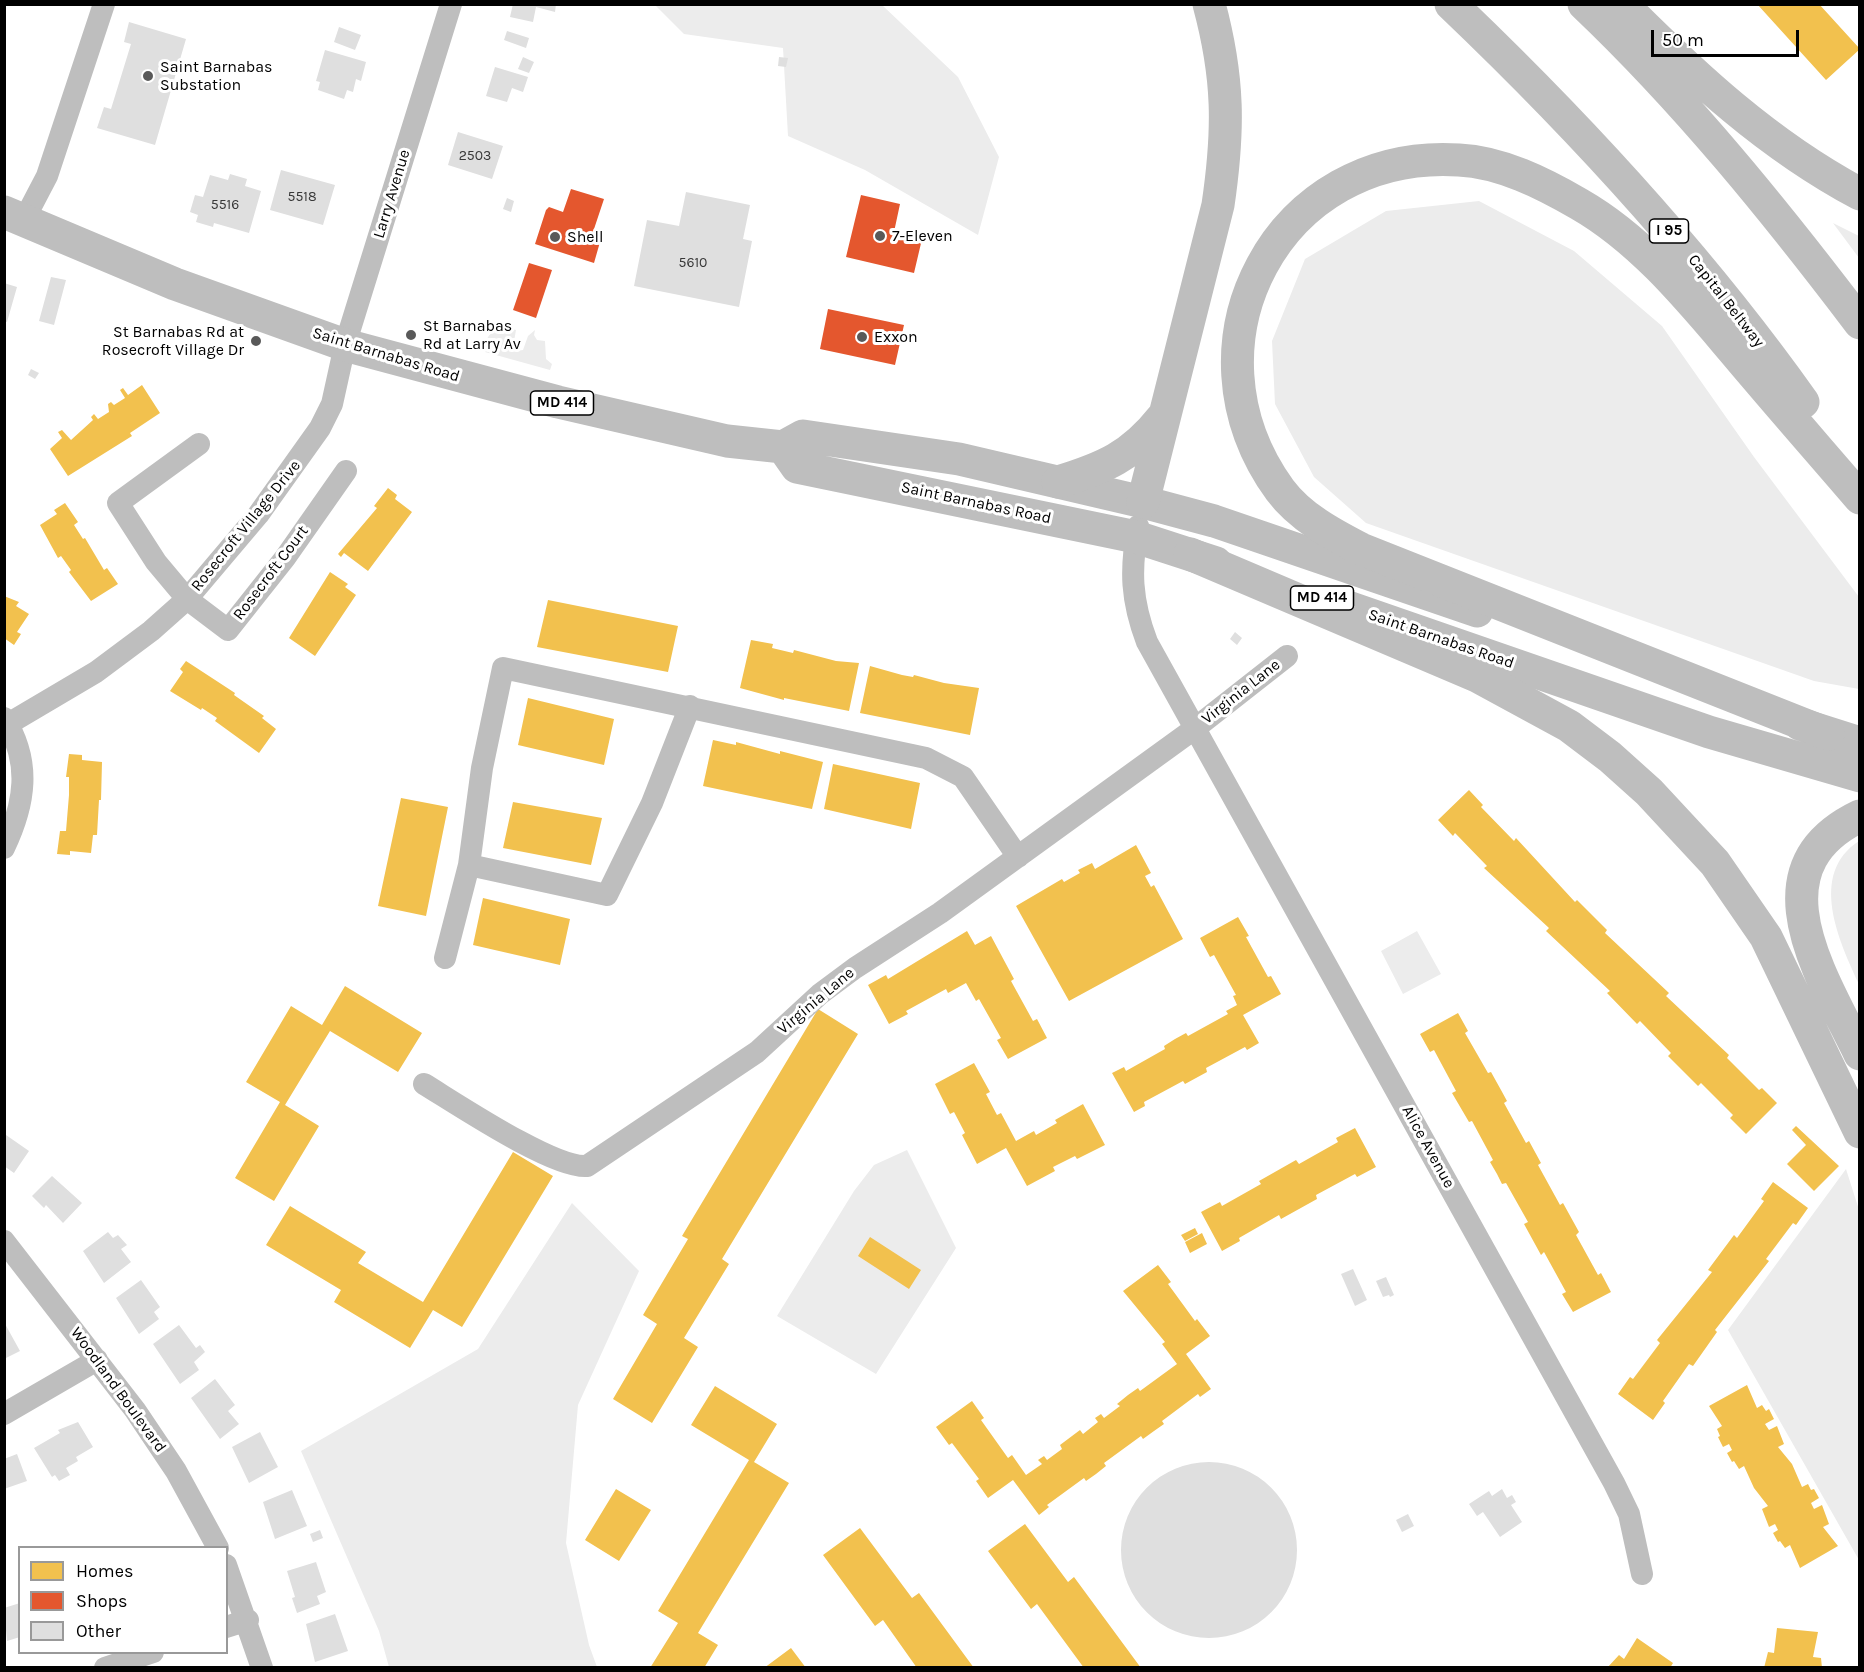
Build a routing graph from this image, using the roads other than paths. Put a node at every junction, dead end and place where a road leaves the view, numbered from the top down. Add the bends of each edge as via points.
1 (104, 4) edge
2 (451, 4) edge
3 (1209, 4) edge
4 (1451, 4) edge
5 (1584, 4) edge
6 (1622, 4) edge
7 (1860, 194) edge
8 (14, 216) edge
9 (1860, 323) edge
10 (345, 345) junction
11 (336, 384) joint
12 (1167, 412) junction
13 (199, 444) dead end
14 (783, 447) junction
15 (346, 471) dead end
16 (1860, 481) edge
17 (1058, 482) junction
18 (1860, 498) edge
19 (1143, 502) junction
20 (1136, 537) junction
21 (1190, 554) junction
22 (187, 599) junction
23 (1287, 656) dead end
24 (690, 706) junction
25 (6, 721) edge
26 (1194, 729) junction
27 (1828, 734) junction
28 (1860, 743) edge
29 (1860, 776) edge
30 (1860, 816) edge
31 (4, 848) edge
32 (1018, 857) junction
33 (469, 865) junction
34 (445, 958) dead end
35 (1860, 1054) edge
36 (424, 1084) dead end
37 (1860, 1132) edge
38 (4, 1241) edge
39 (97, 1360) junction
40 (4, 1414) edge
41 (217, 1546) edge
42 (1642, 1574) dead end
43 (228, 1576) edge
44 (237, 1624) edge
45 (150, 1654) edge
46 (105, 1668) edge
47 (262, 1668) edge

1 - 8 street via 47,176
2 - 10 street, Larry Avenue
3 - 12 main road via 1225,81 1224,161 1218,205
4 - 16 main road, Capital Beltway / I 95 via 1587,138 1651,208 1726,298
5 - 9 main road via 1724,153 1796,238
6 - 7 main road via 1740,115 1784,149
8 - 10 main road, Saint Barnabas Road / MD 414 via 175,284
10 - 11 street, Larry Avenue
10 - 14 main road, Saint Barnabas Road / MD 414 via 558,402 727,441
11 - 22 street, Rosecroft Village Drive via 332,404 302,456
12 - 17 main road via 1133,450 1095,471
12 - 19 main road
13 - 22 street, Rosecroft Court via 118,503 156,562
14 - 17 main road, Saint Barnabas Road / MD 414 via 803,436 948,457
14 - 20 main road, Saint Barnabas Road / MD 414 via 797,467
15 - 22 street, Rosecroft Court via 228,630
17 - 19 main road, Saint Barnabas Road / MD 414
18 - 27 main road via 1650,258 1581,205 1501,168 1461,160 1422,159 1385,166 1350,180 1314,203 1284,232 1262,265 1245,302 1237,339 1236,382 1245,422 1281,492 1309,519 1361,549
19 - 20 street, Virginia Lane
19 - 27 main road, Saint Barnabas Road / MD 414 via 1214,521
20 - 21 main road, Saint Barnabas Road / MD 414
20 - 26 street, Virginia Lane via 1133,590 1137,617 1155,659
21 - 29 main road, Saint Barnabas Road / MD 414 via 1709,732
21 - 37 main road via 1477,676 1569,726 1610,757 1649,792 1715,863 1766,937
22 - 25 street, Rosecroft Village Drive via 96,672
23 - 26 street, Virginia Lane
24 - 32 street via 926,758 963,777
24 - 33 street via 652,803 607,895
24 - 33 street via 503,668 482,768
25 - 31 street via 23,763 24,780 19,813
26 - 32 street, Virginia Lane
26 - 42 street, Alice Avenue via 1614,1483 1629,1514
27 - 28 main road, Saint Barnabas Road / MD 414
30 - 35 main road via 1825,840 1802,885 1800,909 1804,934
32 - 36 street, Virginia Lane via 820,994 757,1052 587,1166 560,1161
33 - 34 street
38 - 39 street, Woodland Boulevard
39 - 40 street
39 - 41 street, Woodland Boulevard via 176,1471
43 - 44 street
44 - 47 street
45 - 46 street

